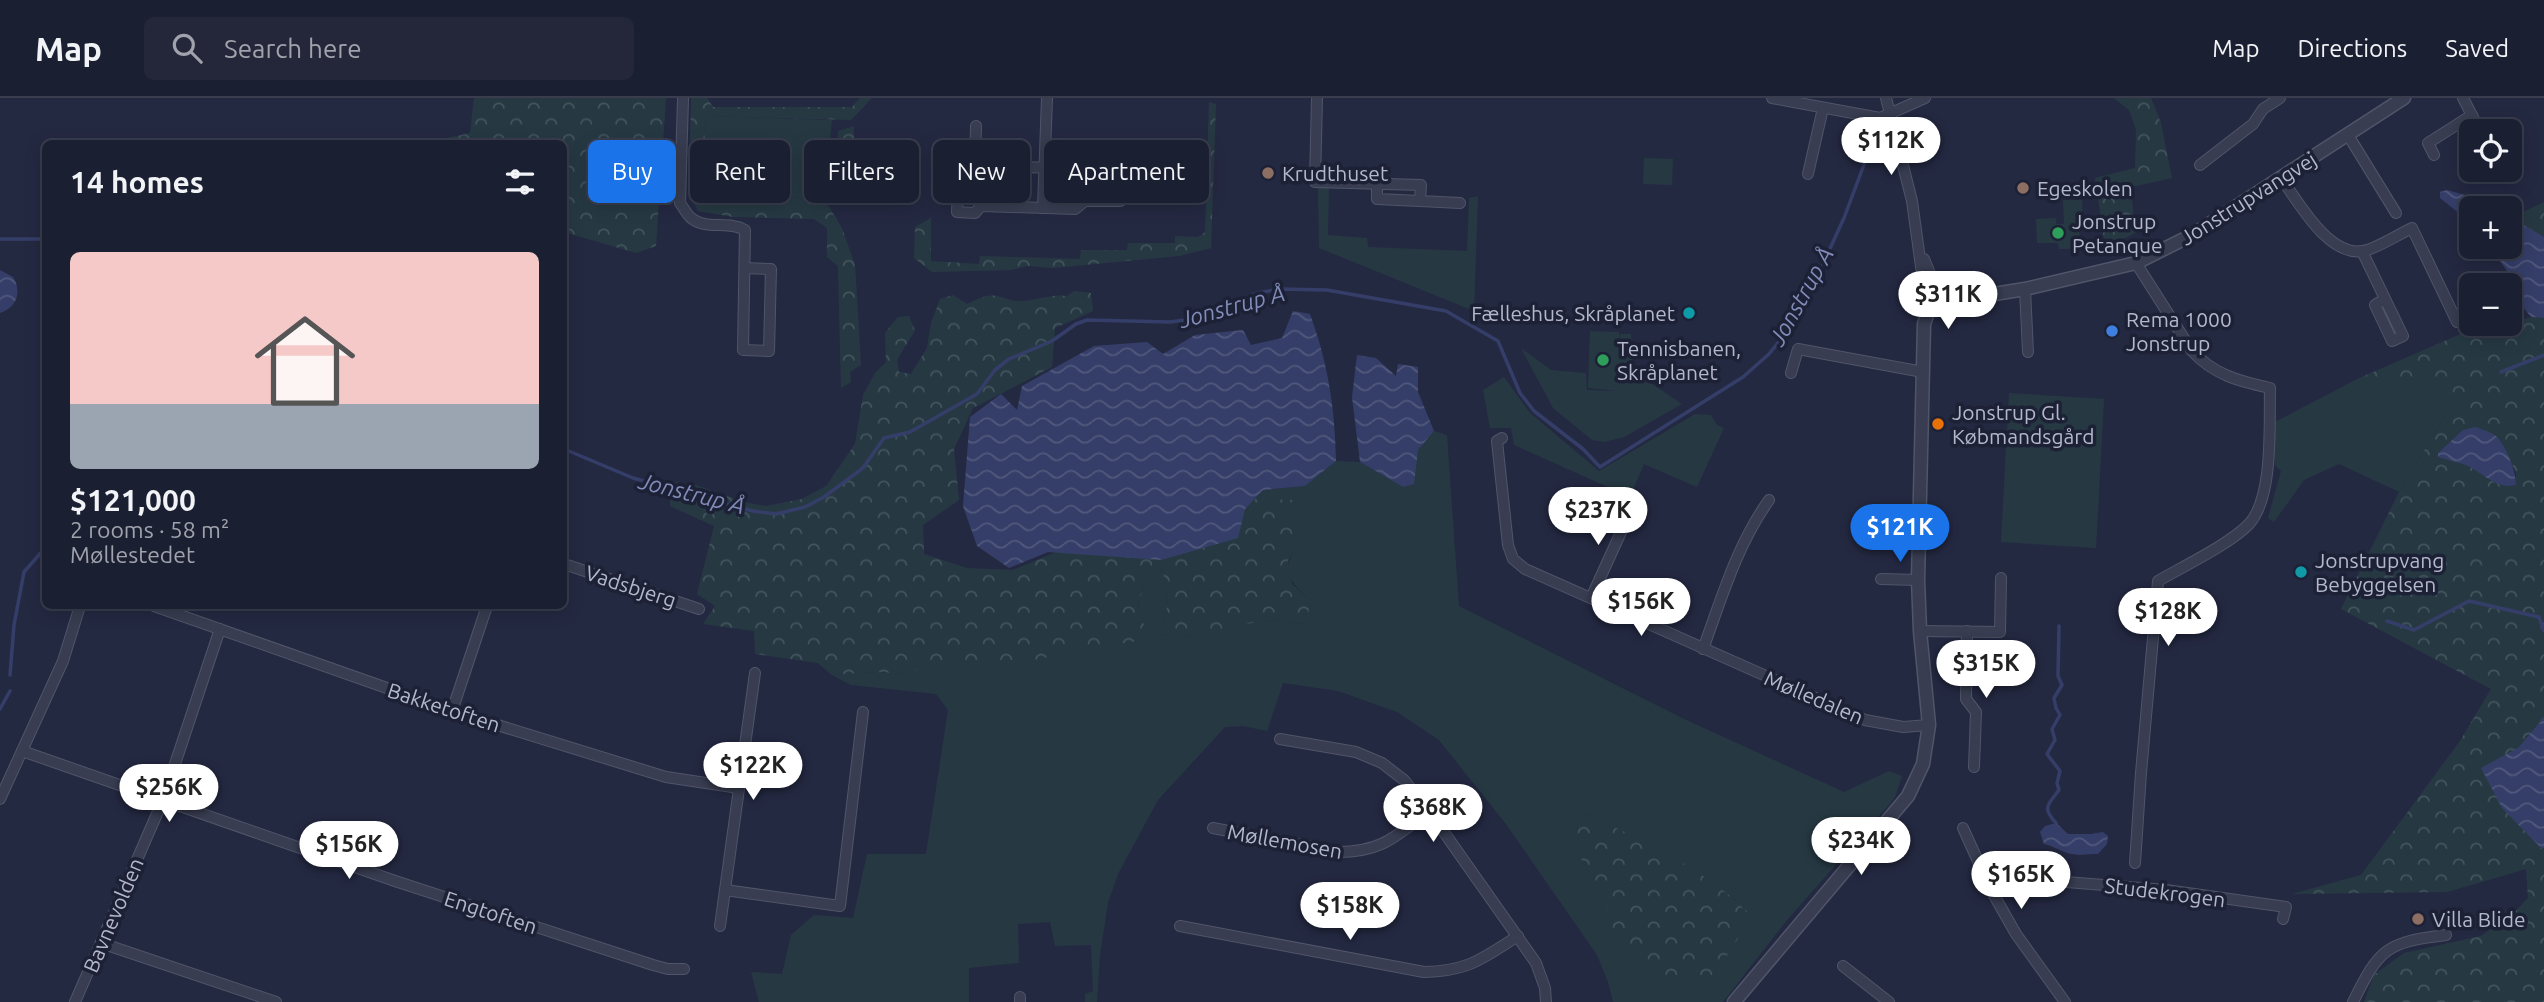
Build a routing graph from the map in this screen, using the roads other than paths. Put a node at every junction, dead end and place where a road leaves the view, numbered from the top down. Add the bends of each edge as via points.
1 (683, 98) edge
2 (1047, 98) edge
3 (1317, 98) edge
4 (1772, 98) edge
5 (1886, 98) edge
6 (1926, 98) edge
7 (2280, 98) edge
8 (2404, 98) edge
9 (2463, 98) edge
10 (1823, 108) junction
11 (1889, 115) junction
12 (2472, 115) junction
13 (2474, 119) edge
14 (976, 126) dead end
15 (2347, 135) junction
16 (976, 140) edge
17 (1045, 140) edge
18 (2434, 155) dead end
19 (2200, 165) dead end
20 (1030, 167) edge
21 (1044, 167) joint
22 (1808, 174) dead end
23 (2281, 178) junction
24 (1377, 183) junction
25 (1420, 201) junction
26 (957, 203) edge
27 (1082, 203) edge
28 (1460, 203) dead end
29 (1043, 208) junction
30 (2396, 213) dead end
31 (2362, 251) junction
32 (2136, 262) junction
33 (745, 268) junction
34 (2025, 289) junction
35 (1936, 297) junction
36 (2385, 299) dead end
37 (2457, 322) dead end
38 (2028, 352) dead end
39 (1923, 372) junction
40 (1791, 373) dead end
41 (1502, 438) dead end
42 (1769, 500) dead end
43 (1632, 508) dead end
44 (567, 565) edge
45 (2001, 578) dead end
46 (1881, 579) dead end
47 (1918, 580) junction
48 (1591, 598) junction
49 (79, 609) edge
50 (163, 609) edge
51 (486, 609) edge
52 (699, 609) dead end
53 (220, 629) junction
54 (1920, 631) junction
55 (1967, 631) junction
56 (1703, 649) junction
57 (755, 673) dead end
58 (452, 710) junction
59 (863, 712) dead end
60 (1929, 726) junction
61 (1280, 739) dead end
62 (22, 751) junction
63 (1973, 767) dead end
64 (739, 788) junction
65 (0, 799) edge
66 (163, 800) junction
67 (1429, 811) junction
68 (1213, 828) dead end
69 (1963, 828) dead end
70 (2136, 863) dead end
71 (725, 890) junction
72 (1991, 890) junction
73 (2283, 919) dead end
74 (719, 926) dead end
75 (1180, 926) dead end
76 (2446, 935) dead end
77 (1518, 936) junction
78 (101, 943) junction
79 (1843, 966) dead end
80 (684, 969) dead end
81 (75, 1002) edge
82 (276, 1002) edge
83 (1546, 1002) edge
84 (1734, 1002) edge
85 (1889, 1002) edge
86 (2065, 1002) edge
87 (2353, 1002) edge

1 - 33 street via 680,203 695,220 745,230
2 - 17 street
3 - 24 street via 1315,182
4 - 10 street
5 - 11 street
6 - 11 street
7 - 19 street
8 - 15 street, Jonstrupvangvej
9 - 12 street
10 - 11 street via 1880,118
10 - 22 street
11 - 35 street via 1921,253
12 - 13 street
12 - 18 street via 2428,144
14 - 16 street
15 - 23 street, Jonstrupvangvej
15 - 30 street
20 - 21 street
21 - 29 street
23 - 31 street via 2329,241
23 - 32 street, Jonstrupvangvej via 2192,235
24 - 25 street via 1420,185
24 - 25 street via 1377,200
25 - 28 street
26 - 29 street via 957,212 975,213 981,206
27 - 29 street via 1075,209
31 - 36 street
31 - 37 street via 2412,228
32 - 34 street, Jonstrupvangvej
32 - 70 street via 2203,363 2232,380 2270,388 2270,396 2266,479 2250,523 2158,581
33 - 33 street via 771,269 769,351 743,350
34 - 35 street, Jonstrupvangvej
34 - 38 street
35 - 39 street via 1924,324
39 - 40 street via 1798,349
39 - 47 street
41 - 48 street, Mølledalen via 1497,441 1513,559 1525,569
42 - 56 street via 1738,553
43 - 48 street
44 - 52 street, Vadsbjerg
45 - 55 street via 2000,632
46 - 47 street
47 - 54 street
48 - 56 street, Mølledalen
49 - 62 street via 63,661
50 - 53 street, Bakketoften
51 - 58 street
53 - 58 street, Bakketoften
53 - 66 street, Bavnevolden
54 - 55 street
54 - 60 street
55 - 63 street via 1966,699 1976,712
56 - 60 street, Mølledalen via 1865,720
57 - 64 street
58 - 64 street, Bakketoften via 666,777
59 - 71 street via 840,906
60 - 84 street via 1923,764 1908,796
61 - 67 street via 1356,752 1382,763 1404,780
62 - 65 street
62 - 66 street, Engtoften
64 - 71 street
66 - 78 street, Bavnevolden
66 - 80 street, Engtoften via 653,965
67 - 68 street, Møllemosen via 1392,839 1358,852
67 - 77 street
69 - 72 street
71 - 74 street
72 - 73 street, Studekrogen via 2030,879 2166,890 2286,907
72 - 86 street
75 - 77 street via 1424,972 1451,972 1472,965
76 - 87 street via 2410,939 2379,956
77 - 83 street via 1536,964
78 - 81 street, Bavnevolden
78 - 82 street
79 - 85 street

